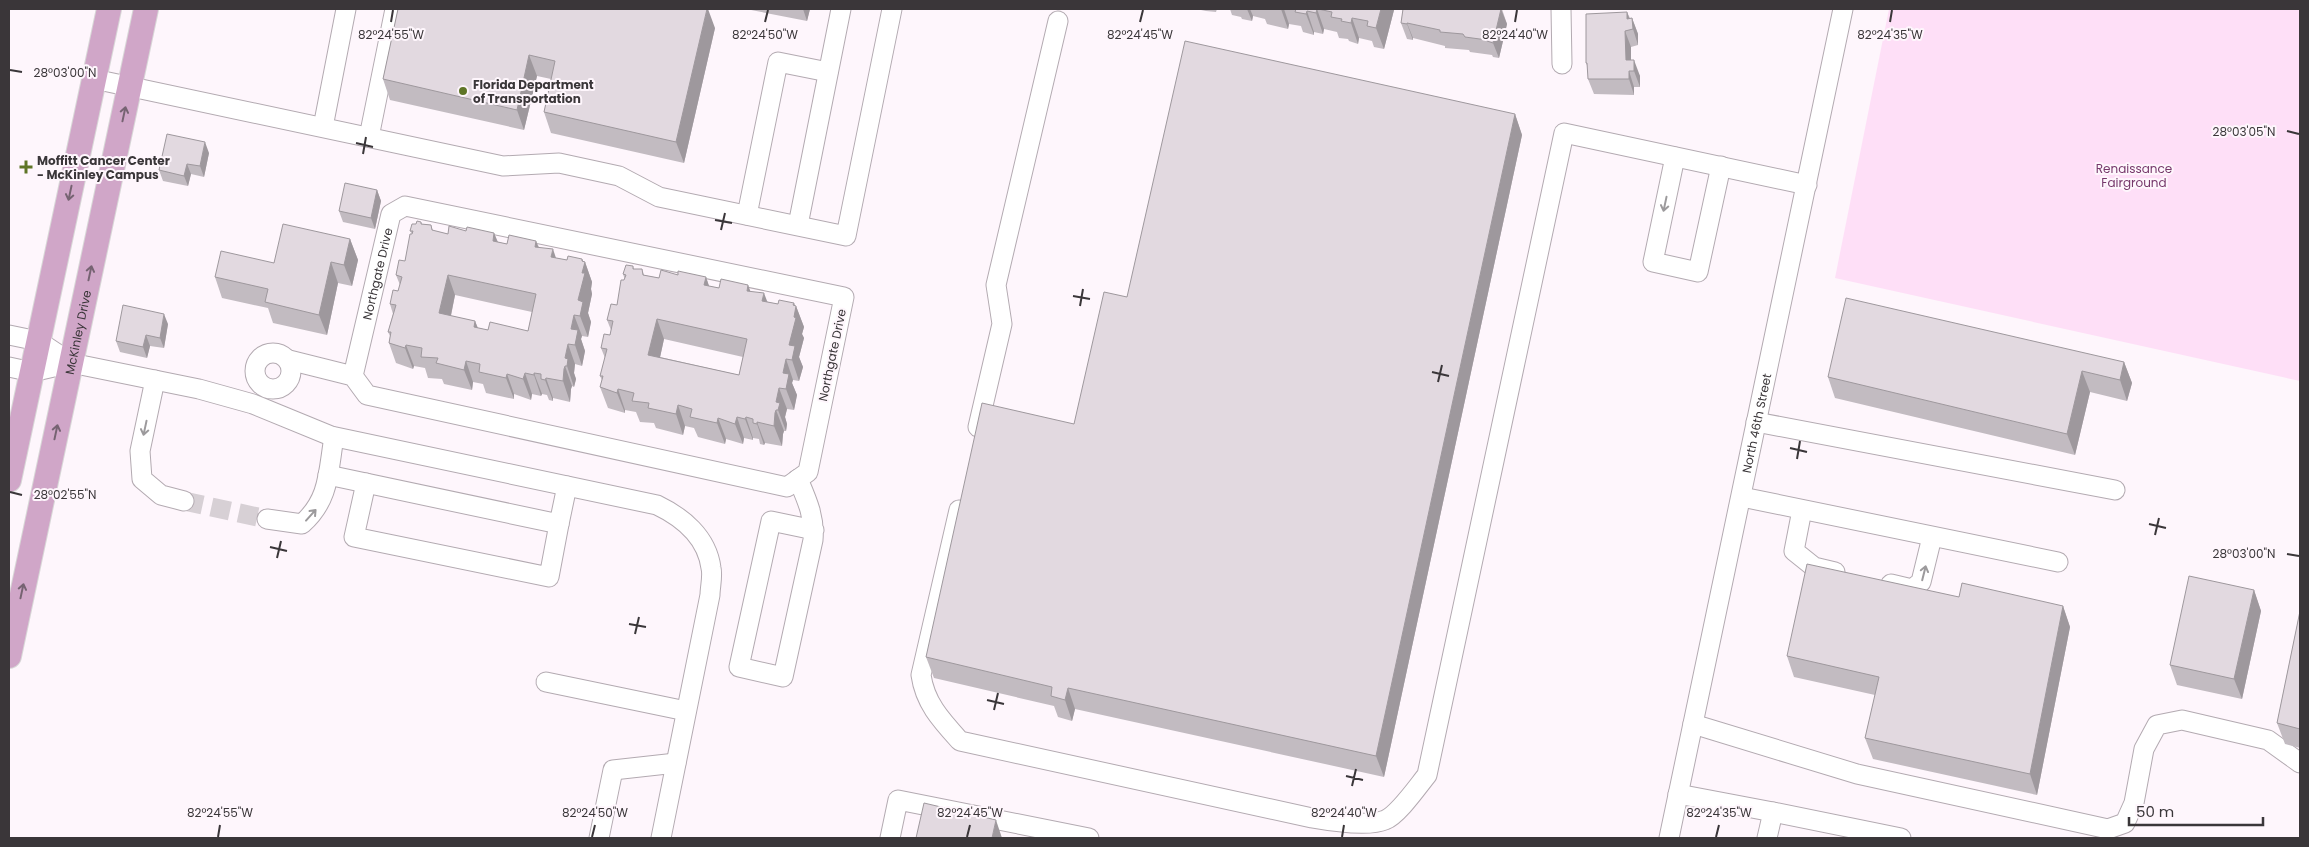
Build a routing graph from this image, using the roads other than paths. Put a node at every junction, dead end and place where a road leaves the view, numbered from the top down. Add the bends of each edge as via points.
1 (109, 9) edge
2 (146, 9) edge
3 (346, 9) edge
4 (394, 9) edge
5 (841, 9) edge
6 (892, 9) edge
7 (1561, 9) edge
8 (1843, 9) edge
9 (1058, 21) dead end
10 (1562, 64) dead end
11 (828, 72) junction
12 (94, 79) junction
13 (129, 88) junction
14 (322, 127) junction
15 (368, 137) junction
16 (1675, 157) junction
17 (1721, 166) junction
18 (1807, 185) junction
19 (747, 215) junction
20 (798, 226) junction
21 (9, 335) edge
22 (38, 341) junction
23 (289, 360) junction
24 (71, 364) junction
25 (9, 367) edge
26 (32, 372) junction
27 (353, 376) junction
28 (155, 380) junction
29 (261, 384) junction
30 (253, 404) junction
31 (1756, 422) junction
32 (334, 437) junction
33 (974, 447) edge
34 (328, 475) junction
35 (9, 480) edge
36 (798, 480) junction
37 (366, 483) junction
38 (567, 486) junction
39 (2115, 490) dead end
40 (962, 495) edge
41 (1742, 497) junction
42 (184, 501) tunnel mouth
43 (1802, 510) junction
44 (267, 519) tunnel mouth
45 (559, 524) junction
46 (814, 530) junction
47 (1932, 537) junction
48 (2058, 562) dead end
49 (1850, 575) edge
50 (1876, 581) edge
51 (9, 656) edge
52 (546, 682) dead end
53 (686, 711) junction
54 (1693, 724) junction
55 (676, 763) junction
56 (2300, 763) edge
57 (1678, 794) junction
58 (1773, 812) junction
59 (599, 838) edge
60 (660, 838) edge
61 (890, 838) edge
62 (1089, 838) edge
63 (1669, 838) edge
64 (1767, 838) edge
65 (1900, 838) edge

1 - 12 main road
2 - 13 main road, McKinley Drive
3 - 14 street
4 - 15 street
5 - 11 street
6 - 20 street via 846,236
7 - 10 street
8 - 18 street, North 46th Street
9 - 33 street via 996,285 1002,324
11 - 19 street via 778,62
11 - 20 street
12 - 13 street
12 -> 22 main road
13 - 14 street
24 -> 13 main road, McKinley Drive
14 - 15 street
15 - 19 street via 502,166 558,163 619,176 659,196
16 - 17 street
16 -> 17 street via 1653,262 1698,272
16 - 40 street via 1564,133 1427,775 1385,820 1348,823 1312,818 960,741 934,710 924,692 921,675
17 - 18 street
18 - 31 street, North 46th Street
19 - 20 street
21 - 22 street
22 - 24 street
22 - 26 main road
23 - 27 street
23 - 29 street via 292,372 287,384 269,389
23 - 29 street via 274,352 258,360 255,371
24 - 26 street
24 - 28 street
51 -> 24 main road, McKinley Drive
25 - 26 street
26 - 35 main road
27 - 36 street via 367,395 787,487
27 - 36 street, Northgate Drive via 391,214 405,206 844,297 808,472
28 - 30 street
28 -> 42 street via 140,451 142,479 161,495
29 - 30 street
30 - 32 street
31 - 39 street
31 - 41 street, North 46th Street
32 - 34 street
32 - 38 street
34 - 37 street
44 -> 34 street via 302,524 320,505
36 - 46 street via 812,512
37 - 45 street
37 - 45 street via 354,537 550,577
38 - 45 street
38 - 53 street via 657,505 677,514 704,545 712,568 710,595
41 - 43 street
41 - 54 street, North 46th Street
43 - 47 street
43 - 49 street via 1794,551 1814,567
46 - 46 street via 784,677 739,667 771,521
47 - 48 street
50 -> 47 street via 1912,589 1922,582
52 - 53 street
53 - 55 street
54 - 56 street via 1857,774 2108,829 2125,823 2134,803 2144,749 2157,725 2182,720 2268,740
54 - 57 street, North 46th Street
55 - 59 street via 614,770
55 - 60 street
57 - 58 street
57 - 63 street, North 46th Street
58 - 64 street
58 - 65 street
61 - 62 street via 898,800

